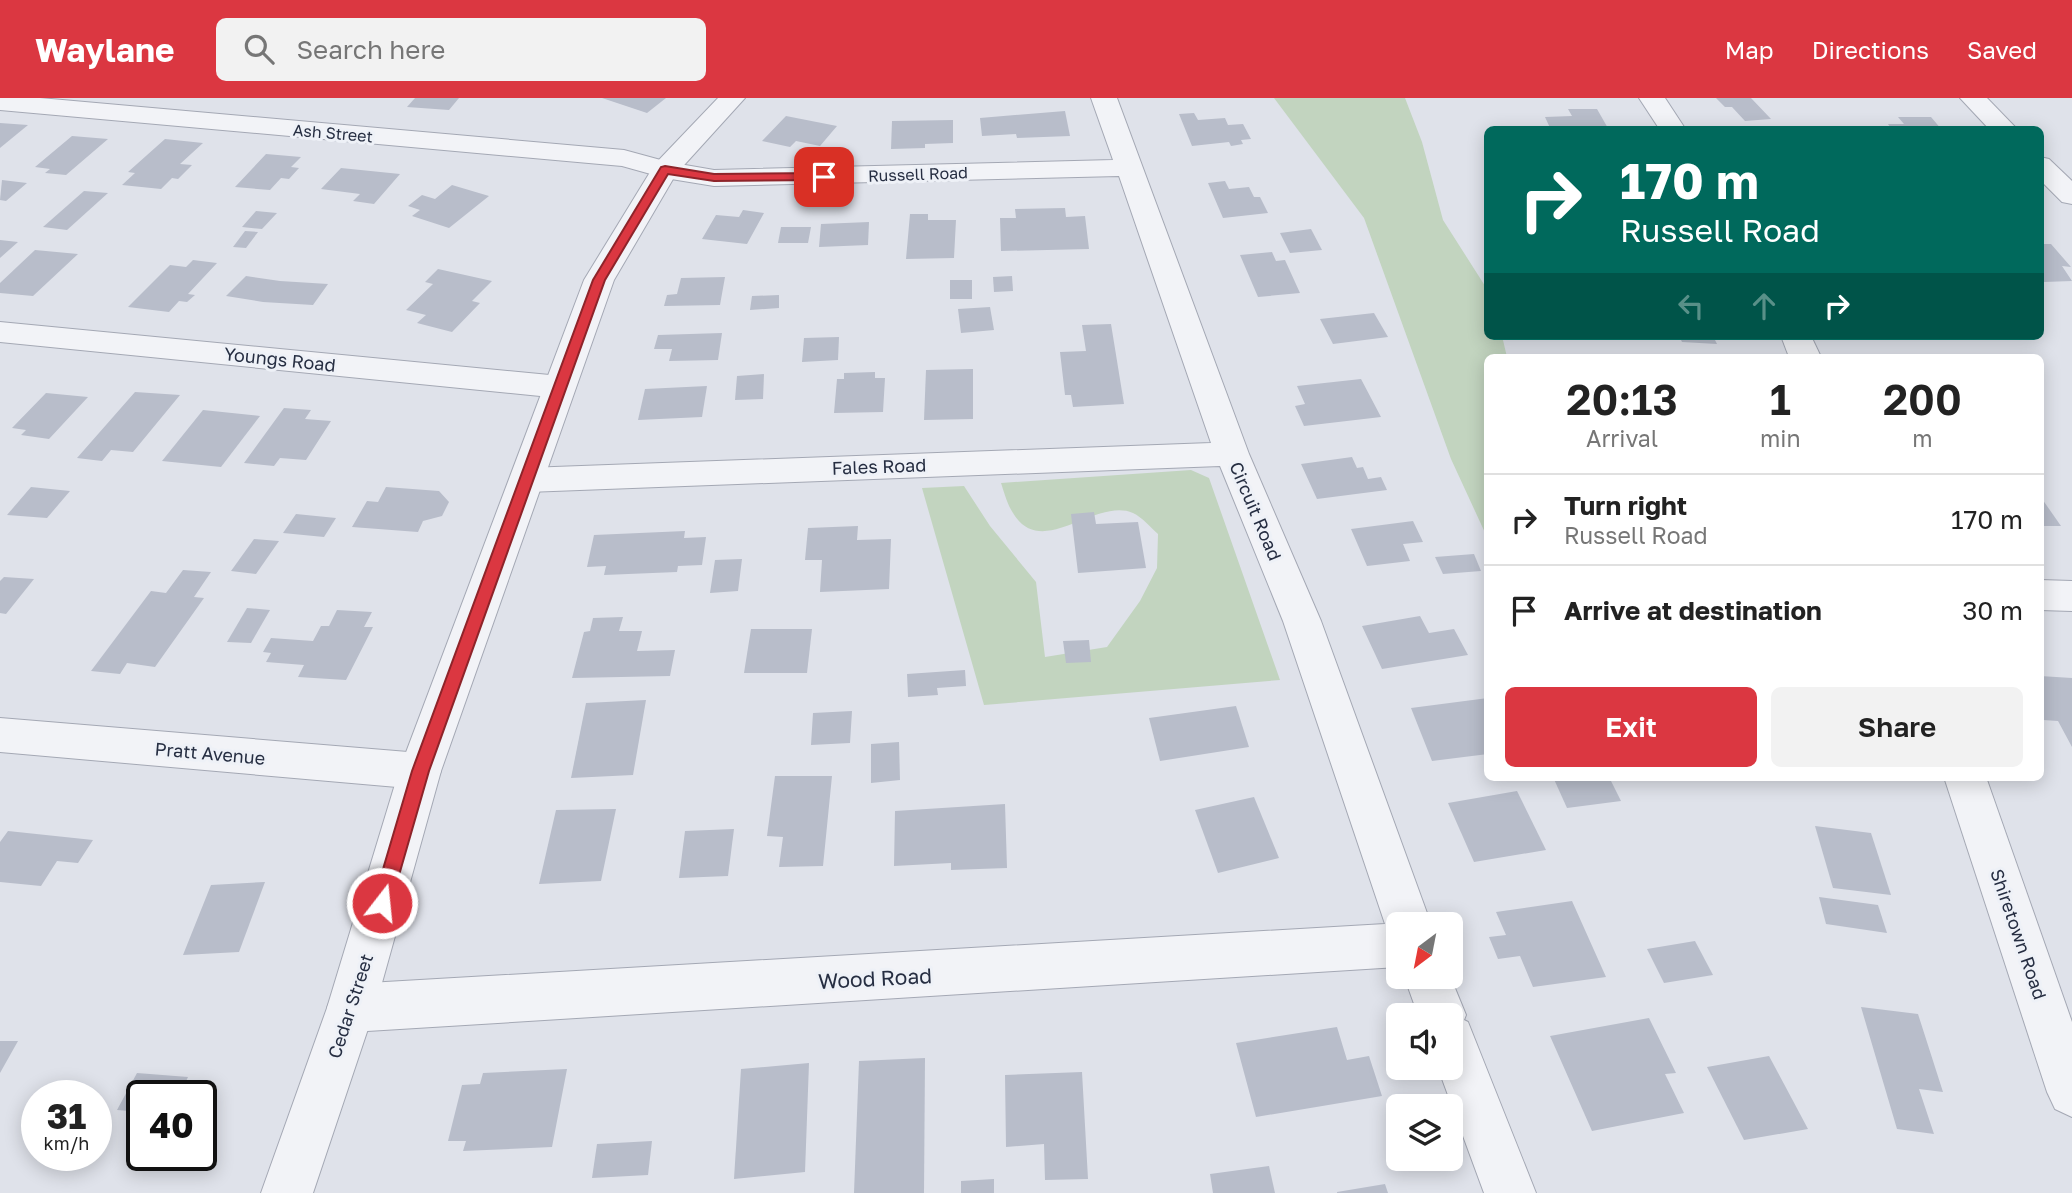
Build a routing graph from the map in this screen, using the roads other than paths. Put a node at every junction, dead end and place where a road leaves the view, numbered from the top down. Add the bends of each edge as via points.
1 (732, 98) edge
2 (1104, 98) edge
3 (1652, 98) edge
4 (1973, 98) edge
5 (0, 102) edge
6 (1670, 126) edge
7 (2001, 126) edge
8 (1131, 167) junction
9 (2044, 169) edge
10 (665, 170) junction
11 (2072, 195) edge
12 (0, 332) edge
13 (560, 387) junction
14 (1232, 454) junction
15 (527, 480) junction
16 (2044, 595) edge
17 (2072, 596) edge
18 (0, 736) edge
19 (420, 771) junction
20 (1966, 781) edge
21 (1404, 912) edge
22 (1386, 946) edge
23 (351, 1008) junction
24 (1463, 1070) edge
25 (2072, 1092) edge
26 (287, 1193) edge
27 (1510, 1193) edge

1 - 10 street, Cedar Street
2 - 8 street, Circuit Road
3 - 6 street
4 - 7 street
5 - 10 street, Ash Street via 624,158
8 - 10 street, Russell Road via 776,177 700,177
8 - 14 street, Circuit Road
9 - 11 street
10 - 13 street, Cedar Street via 599,280
12 - 13 street, Youngs Road
13 - 15 street, Cedar Street
14 - 15 street, Fales Road
14 - 21 street, Circuit Road via 1302,621
15 - 19 street, Cedar Street
16 - 17 street
18 - 19 street, Pratt Avenue
19 - 23 street, Cedar Street
20 - 25 street, Shiretown Road
22 - 23 street, Wood Road
23 - 26 street, Cedar Street
24 - 27 street

